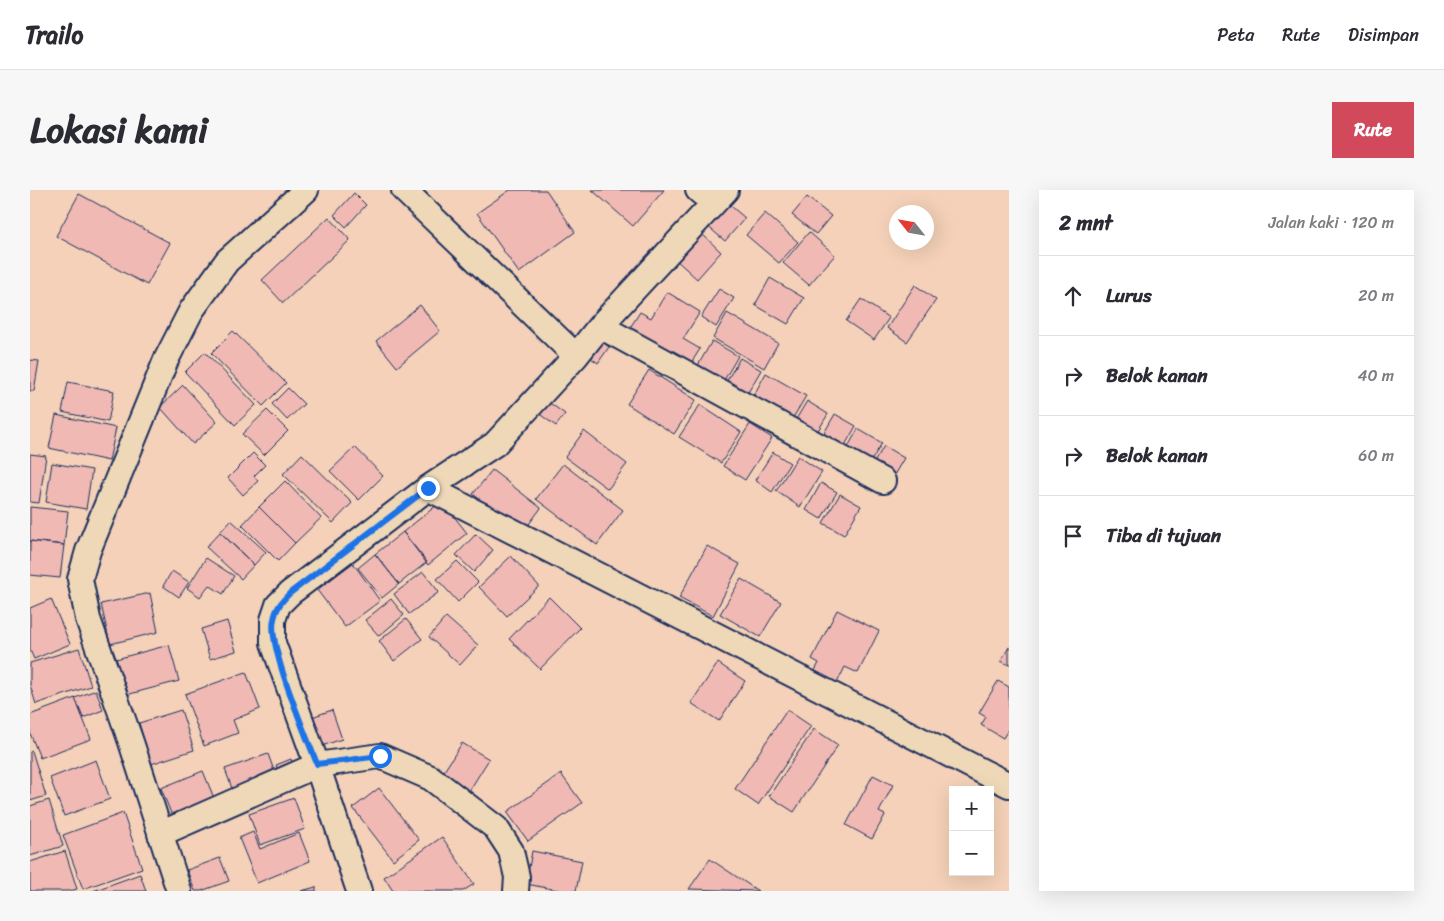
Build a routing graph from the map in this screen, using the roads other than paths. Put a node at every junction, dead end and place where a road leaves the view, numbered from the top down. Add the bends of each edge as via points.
1 (306, 190) edge
2 (404, 190) edge
3 (712, 194) edge
4 (600, 326) junction
5 (576, 356) junction
6 (883, 481) dead end
7 (428, 488) junction
8 (317, 764) junction
9 (1009, 785) edge
10 (160, 834) junction
11 (179, 891) edge
12 (359, 891) edge
13 (516, 891) edge

1 - 10 street via 226,261 191,311 166,360 88,551 80,579 88,619
2 - 5 street
3 - 4 street
4 - 5 street
4 - 6 street
5 - 7 street via 495,444
7 - 8 street via 278,605 273,620 273,643
7 - 9 street
8 - 10 street
8 - 12 street
8 - 13 street via 380,756 431,778 496,828 511,851 517,877
10 - 11 street

